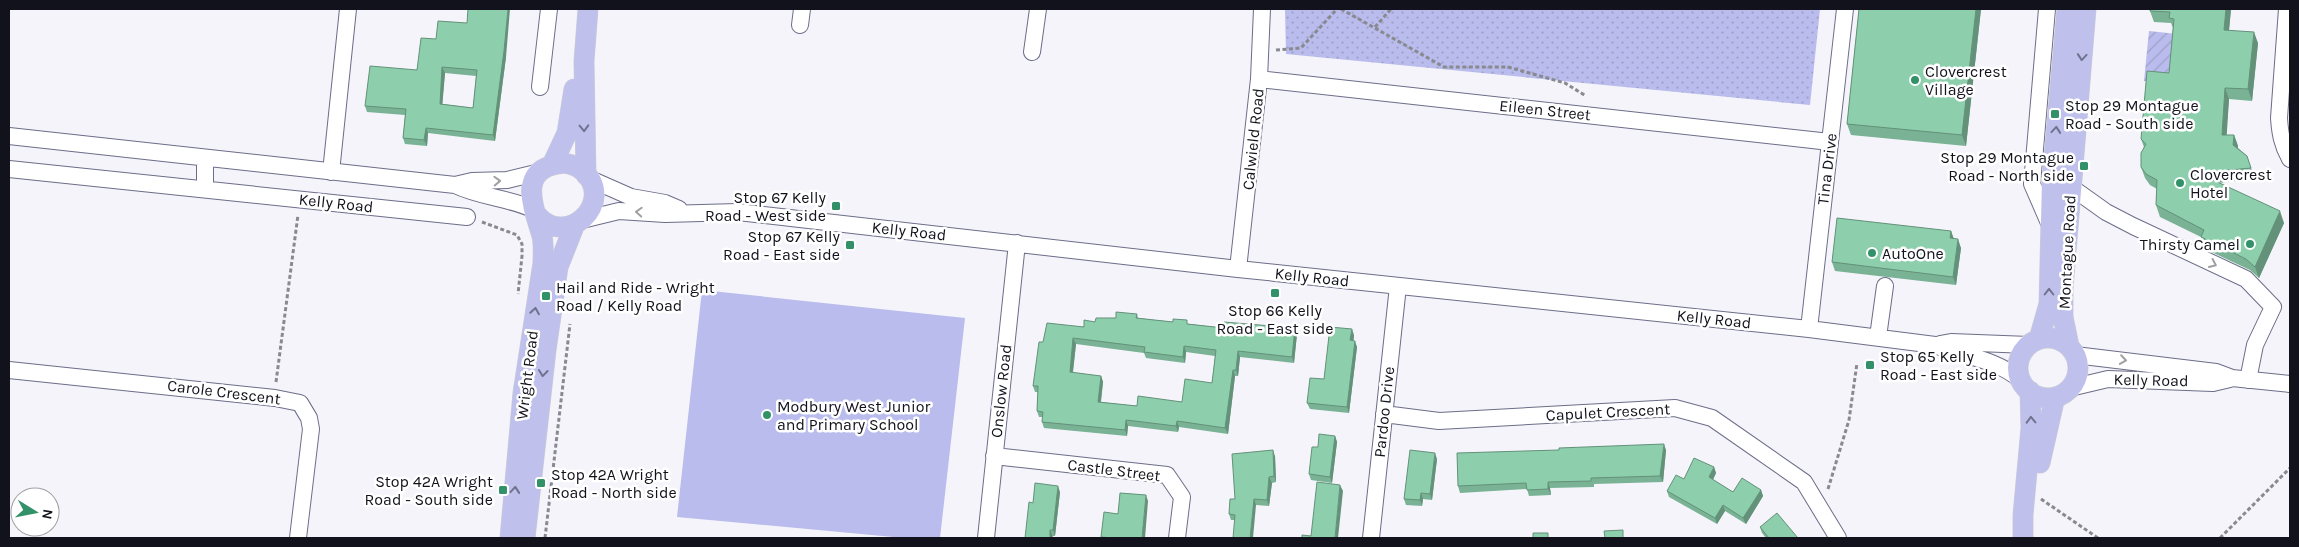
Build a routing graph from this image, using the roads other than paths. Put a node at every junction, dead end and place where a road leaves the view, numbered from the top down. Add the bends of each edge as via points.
1 (348, 9) edge
2 (549, 9) edge
3 (588, 9) edge
4 (802, 9) edge
5 (1038, 9) edge
6 (1262, 9) edge
7 (1845, 9) edge
8 (2047, 9) edge
9 (2068, 9) edge
10 (2086, 9) edge
11 (2288, 9) edge
12 (800, 26) dead end
13 (1032, 52) dead end
14 (584, 61) junction
15 (1259, 79) junction
16 (540, 87) dead end
17 (9, 136) edge
18 (1830, 142) junction
19 (205, 158) junction
20 (2290, 159) edge
21 (9, 168) edge
22 (546, 169) junction
23 (331, 172) junction
24 (587, 176) junction
25 (2052, 181) junction
26 (455, 185) junction
27 (2071, 187) junction
28 (205, 189) junction
29 (535, 212) junction
30 (688, 212) junction
31 (467, 217) road end
32 (579, 222) junction
33 (2049, 223) junction
34 (1017, 243) junction
35 (1238, 269) junction
36 (1398, 286) junction
37 (1885, 286) dead end
38 (1808, 329) junction
39 (1878, 337) junction
40 (2034, 342) junction
41 (1935, 345) junction
42 (2072, 350) junction
43 (9, 370) edge
44 (2240, 379) junction
45 (2290, 384) edge
46 (2025, 386) junction
47 (2063, 392) junction
48 (1384, 414) junction
49 (994, 456) junction
50 (298, 538) edge
51 (510, 538) edge
52 (525, 538) edge
53 (986, 538) edge
54 (1177, 538) edge
55 (1370, 538) edge
56 (1838, 538) edge
57 (2023, 538) edge
58 (2028, 538) edge

1 - 23 street
2 - 16 street
3 - 14 main road
4 - 12 street
5 - 13 street
6 - 15 street, Calwield Road
7 - 18 street, Tina Drive
8 - 33 street via 2032,184
25 -> 9 main road, Montague Road
10 -> 27 main road, Montague Road
11 - 20 street via 2279,118 2280,134
14 - 22 main road via 573,91 567,133
14 -> 24 main road
15 - 18 street, Eileen Street
15 - 35 street, Calwield Road
17 - 19 street, Kelly Road
18 - 38 street, Tina Drive
19 - 23 street, Kelly Road
19 - 28 street
21 - 28 street, Kelly Road
22 - 24 main road via 570,165
26 -> 22 street, Kelly Road via 507,180
22 - 29 main road via 531,190
23 - 26 street, Kelly Road
24 - 30 street, Kelly Road via 631,197 665,203
24 - 32 main road via 593,188 593,200 589,211
25 - 27 street
25 - 33 main road, Montague Road
26 - 29 street, Kelly Road via 470,192 514,202
27 - 42 main road, Montague Road via 2063,317
27 -> 44 street via 2132,226 2246,279 2273,307
28 - 31 street, Kelly Road
29 - 32 main road via 544,222 554,226 565,227
51 -> 29 main road, Wright Road via 523,393 544,263 544,246
30 -> 32 street, Kelly Road via 619,211
30 - 34 street, Kelly Road via 738,212
32 -> 52 main road, Wright Road via 558,267
40 -> 33 main road, Montague Road via 2048,304
34 - 35 street, Kelly Road
34 - 49 street, Onslow Road
35 - 36 street, Kelly Road
36 - 38 street, Kelly Road
36 - 48 street, Pardoo Drive
37 - 39 street
38 - 39 street, Kelly Road
39 - 41 street, Kelly Road
40 - 41 street, Kelly Road via 1950,342
40 - 42 main road via 2058,340
40 - 46 main road via 2020,357 2019,373
41 - 46 street, Kelly Road via 1993,362
42 -> 44 street, Kelly Road via 2216,372
42 - 47 main road via 2078,368
43 - 50 street, Carole Crescent via 300,403 311,429
44 - 45 street, Kelly Road
44 - 47 street, Kelly Road via 2213,383 2108,379
46 - 47 main road via 2042,397
57 -> 46 main road via 2031,428
47 - 58 main road via 2046,431
48 - 55 street, Pardoo Drive
48 - 56 street, Capulet Crescent via 1439,421 1675,408 1712,418 1804,482
49 - 53 street, Onslow Road
49 - 54 street, Castle Street via 1167,475 1182,497

